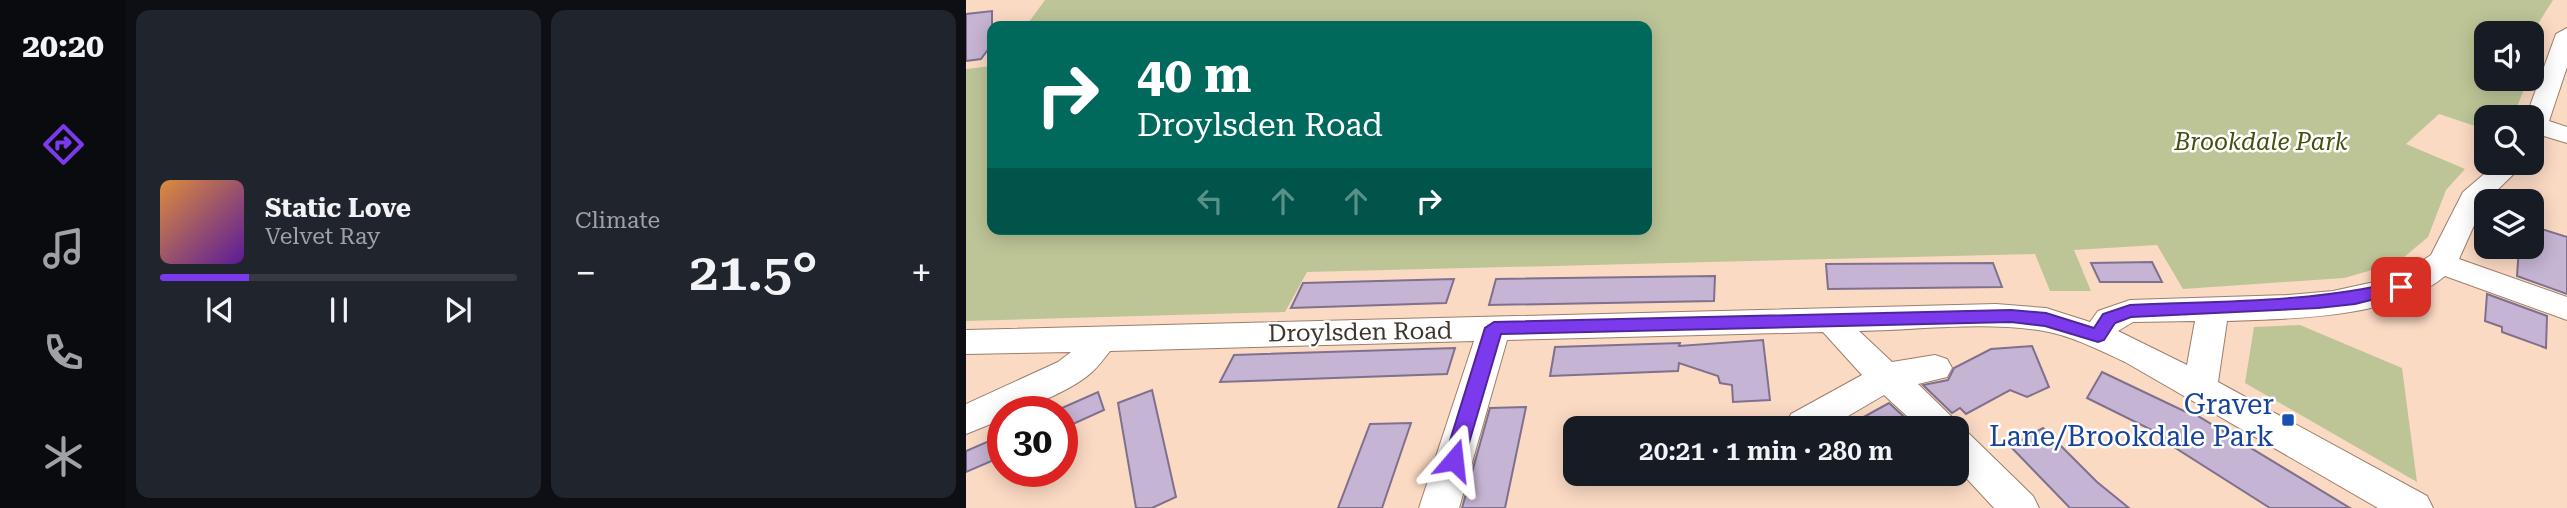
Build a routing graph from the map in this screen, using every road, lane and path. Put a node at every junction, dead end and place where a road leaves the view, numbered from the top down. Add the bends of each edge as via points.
1 (2567, 34) edge
2 (2543, 105) edge
3 (2544, 131) edge
4 (2567, 135) edge
5 (2498, 175) edge
6 (2441, 263) junction
7 (2213, 309) junction
8 (2567, 309) edge
9 (1830, 318) junction
10 (1494, 328) junction
11 (2098, 336) junction
12 (1101, 338) junction
13 (966, 342) edge
14 (1935, 368) dead end
15 (1888, 376) junction
16 (2200, 388) junction
17 (1818, 416) edge
18 (1930, 416) edge
19 (966, 420) edge
20 (1969, 456) edge
21 (1439, 508) edge
22 (2019, 508) edge
23 (2413, 508) edge

1 - 2 street
3 - 4 street
5 - 6 street via 2474,196 2452,251
6 - 7 street via 2415,282 2387,292
6 - 8 street
7 - 11 street via 2130,311 2109,318
7 - 16 street
9 - 10 street, Droylsden Road
9 - 11 street, Droylsden Road via 2027,317
9 - 15 street via 1850,346
10 - 12 street, Droylsden Road
10 - 21 street
11 - 16 street, Droylsden Road
12 - 13 street, Droylsden Road
12 - 19 street via 1070,371
14 - 15 street
15 - 17 street
15 - 18 street
16 - 23 street, Droylsden Road
20 - 22 street

